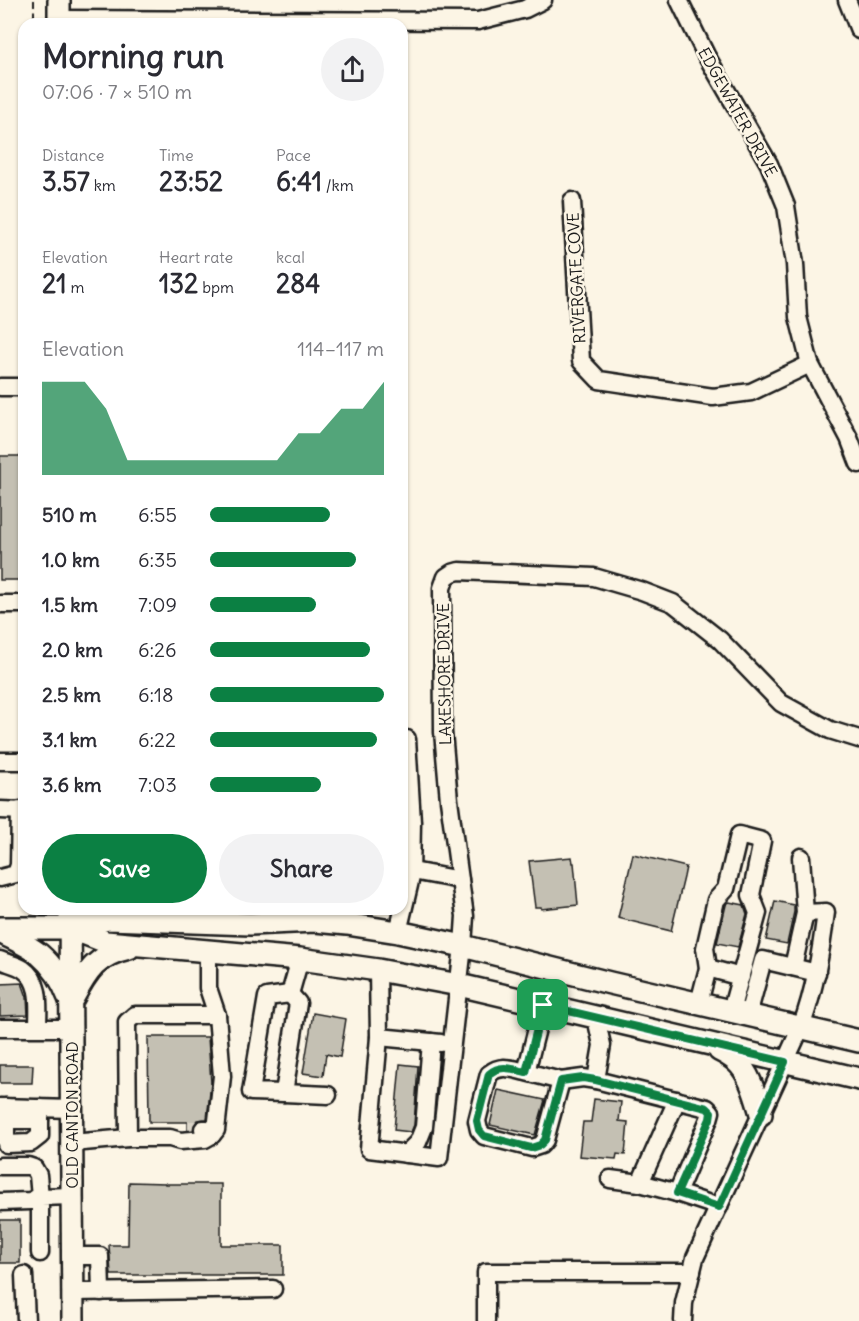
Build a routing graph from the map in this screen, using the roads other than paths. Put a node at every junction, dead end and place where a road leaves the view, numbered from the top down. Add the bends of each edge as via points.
1 (543, 0) edge
2 (680, 0) edge
3 (847, 0) edge
4 (59, 14) edge
5 (216, 18) edge
6 (408, 22) edge
7 (859, 30) edge
8 (572, 201) dead end
9 (810, 364) junction
10 (0, 387) edge
11 (18, 387) edge
12 (859, 464) edge
13 (0, 604) edge
14 (18, 604) edge
15 (859, 739) edge
16 (408, 751) edge
17 (18, 760) edge
18 (0, 761) edge
19 (0, 810) edge
20 (18, 811) edge
21 (801, 857) dead end
22 (408, 860) edge
23 (18, 868) edge
24 (408, 869) edge
25 (408, 871) edge
26 (0, 878) edge
27 (460, 880) junction
28 (726, 889) junction
29 (408, 890) edge
30 (751, 895) junction
31 (805, 913) junction
32 (185, 915) edge
33 (316, 915) edge
34 (402, 915) edge
35 (272, 916) edge
36 (70, 918) edge
37 (0, 928) edge
38 (0, 932) edge
39 (398, 932) junction
40 (141, 945) junction
41 (463, 946) junction
42 (208, 952) junction
43 (300, 959) junction
44 (0, 960) edge
45 (793, 967) junction
46 (708, 968) junction
47 (378, 970) junction
48 (817, 973) junction
49 (741, 977) junction
50 (459, 985) junction
51 (290, 994) junction
52 (71, 1002) junction
53 (699, 1003) junction
54 (543, 1005) junction
55 (739, 1013) junction
56 (217, 1015) junction
57 (596, 1018) junction
58 (619, 1023) junction
59 (38, 1027) junction
60 (801, 1027) junction
61 (0, 1028) edge
62 (71, 1028) junction
63 (379, 1037) junction
64 (859, 1041) edge
65 (431, 1042) junction
66 (452, 1044) junction
67 (708, 1044) junction
68 (602, 1045) junction
69 (785, 1062) junction
70 (526, 1072) junction
71 (859, 1079) edge
72 (596, 1080) junction
73 (561, 1081) junction
74 (284, 1093) junction
75 (328, 1095) dead end
76 (677, 1100) junction
77 (72, 1109) junction
78 (4, 1112) edge
79 (40, 1114) junction
80 (761, 1114) junction
81 (201, 1131) junction
82 (128, 1138) junction
83 (170, 1138) junction
84 (72, 1143) junction
85 (406, 1154) junction
86 (0, 1166) edge
87 (610, 1179) dead end
88 (640, 1183) junction
89 (677, 1193) junction
90 (72, 1196) junction
91 (40, 1197) junction
92 (0, 1202) edge
93 (719, 1207) junction
94 (40, 1253) dead end
95 (73, 1256) junction
96 (692, 1272) junction
97 (24, 1275) dead end
98 (273, 1289) dead end
99 (73, 1292) junction
100 (101, 1292) junction
101 (26, 1321) edge
102 (73, 1321) edge
103 (486, 1321) edge
104 (683, 1321) edge

1 - 6 street via 525,9 478,21
2 - 9 street, EDGEWATER DRIVE via 706,55 769,164 786,206 798,317
3 - 7 street
4 - 5 street
8 - 9 street, RIVERGATE COVE via 581,361 599,380 713,397 751,392
9 - 12 street, EDGEWATER DRIVE
10 - 11 street
13 - 14 street
15 - 27 street, LAKESHORE DRIVE via 830,730 781,703 720,640 673,603 594,577 452,573 442,588 443,732
16 - 22 street via 412,822
17 - 18 street
19 - 20 street
21 - 31 street
23 - 26 street via 16,874
24 - 27 street
25 - 29 street
27 - 41 street, LAKESHORE DRIVE via 465,916
28 - 30 street
28 - 30 street via 739,835 762,841
28 - 46 street via 716,900 709,929 705,948
30 - 49 street via 758,912
31 - 45 street
31 - 48 street via 826,912
32 - 35 main road via 250,924
32 - 36 main road
33 - 35 main road
33 - 39 main road
34 - 39 street
36 - 37 main road
36 - 40 main road via 106,942
36 - 52 main road, OLD CANTON ROAD
38 - 52 main road via 37,952 64,986
39 - 41 main road
40 - 42 main road
40 - 52 main road via 100,960 82,980
41 - 50 street, LAKESHORE DRIVE
41 - 53 main road
42 - 43 main road
42 - 56 street via 208,988
43 - 47 main road
43 - 51 street
44 - 59 street via 22,968 33,978 38,992
45 - 48 street
45 - 55 street via 763,960
46 - 49 street
46 - 53 street
47 - 50 main road
47 - 63 street
48 - 60 street
49 - 55 street
50 - 54 main road
50 - 66 street, LAKESHORE DRIVE
51 - 74 street via 298,1003
51 - 74 street via 267,997 251,1092
52 - 62 main road, OLD CANTON ROAD
53 - 55 main road
54 - 57 main road
54 - 70 street
55 - 60 main road
56 - 81 street via 222,1076 216,1130
56 - 82 street via 135,1015 127,1022
57 - 58 main road
57 - 68 street
58 - 67 main road
58 - 68 street
59 - 61 street
59 - 62 street
60 - 64 main road
60 - 69 street
62 - 77 main road, OLD CANTON ROAD
63 - 65 street
63 - 85 street via 369,1149
65 - 66 street
65 - 85 street via 424,1127 418,1143
66 - 85 street, LAKESHORE DRIVE via 439,1158
67 - 69 main road
67 - 80 main road via 742,1067
68 - 72 street
69 - 71 main road
69 - 80 street
70 - 73 street
70 - 73 street via 502,1067 489,1074 477,1121 484,1136 531,1148 540,1145 545,1140
72 - 73 street
72 - 76 street
74 - 75 street
76 - 88 street
76 - 89 street via 711,1112
77 - 79 street
77 - 84 main road, OLD CANTON ROAD
78 - 79 street
78 - 79 street via 6,1144 31,1143 40,1136
80 - 93 street
81 - 83 street via 177,1130
81 - 83 street via 205,1139
82 - 83 street
82 - 84 street
84 - 90 main road, OLD CANTON ROAD
86 - 91 street via 34,1168
87 - 88 street
88 - 89 street
89 - 93 street
90 - 91 street
90 - 95 main road, OLD CANTON ROAD
91 - 92 street via 30,1202
91 - 94 street
93 - 96 street
95 - 99 main road, OLD CANTON ROAD
95 - 100 street via 100,1256
96 - 103 street via 486,1272
96 - 104 street
97 - 101 street
98 - 100 street
99 - 100 street
99 - 102 main road, OLD CANTON ROAD

